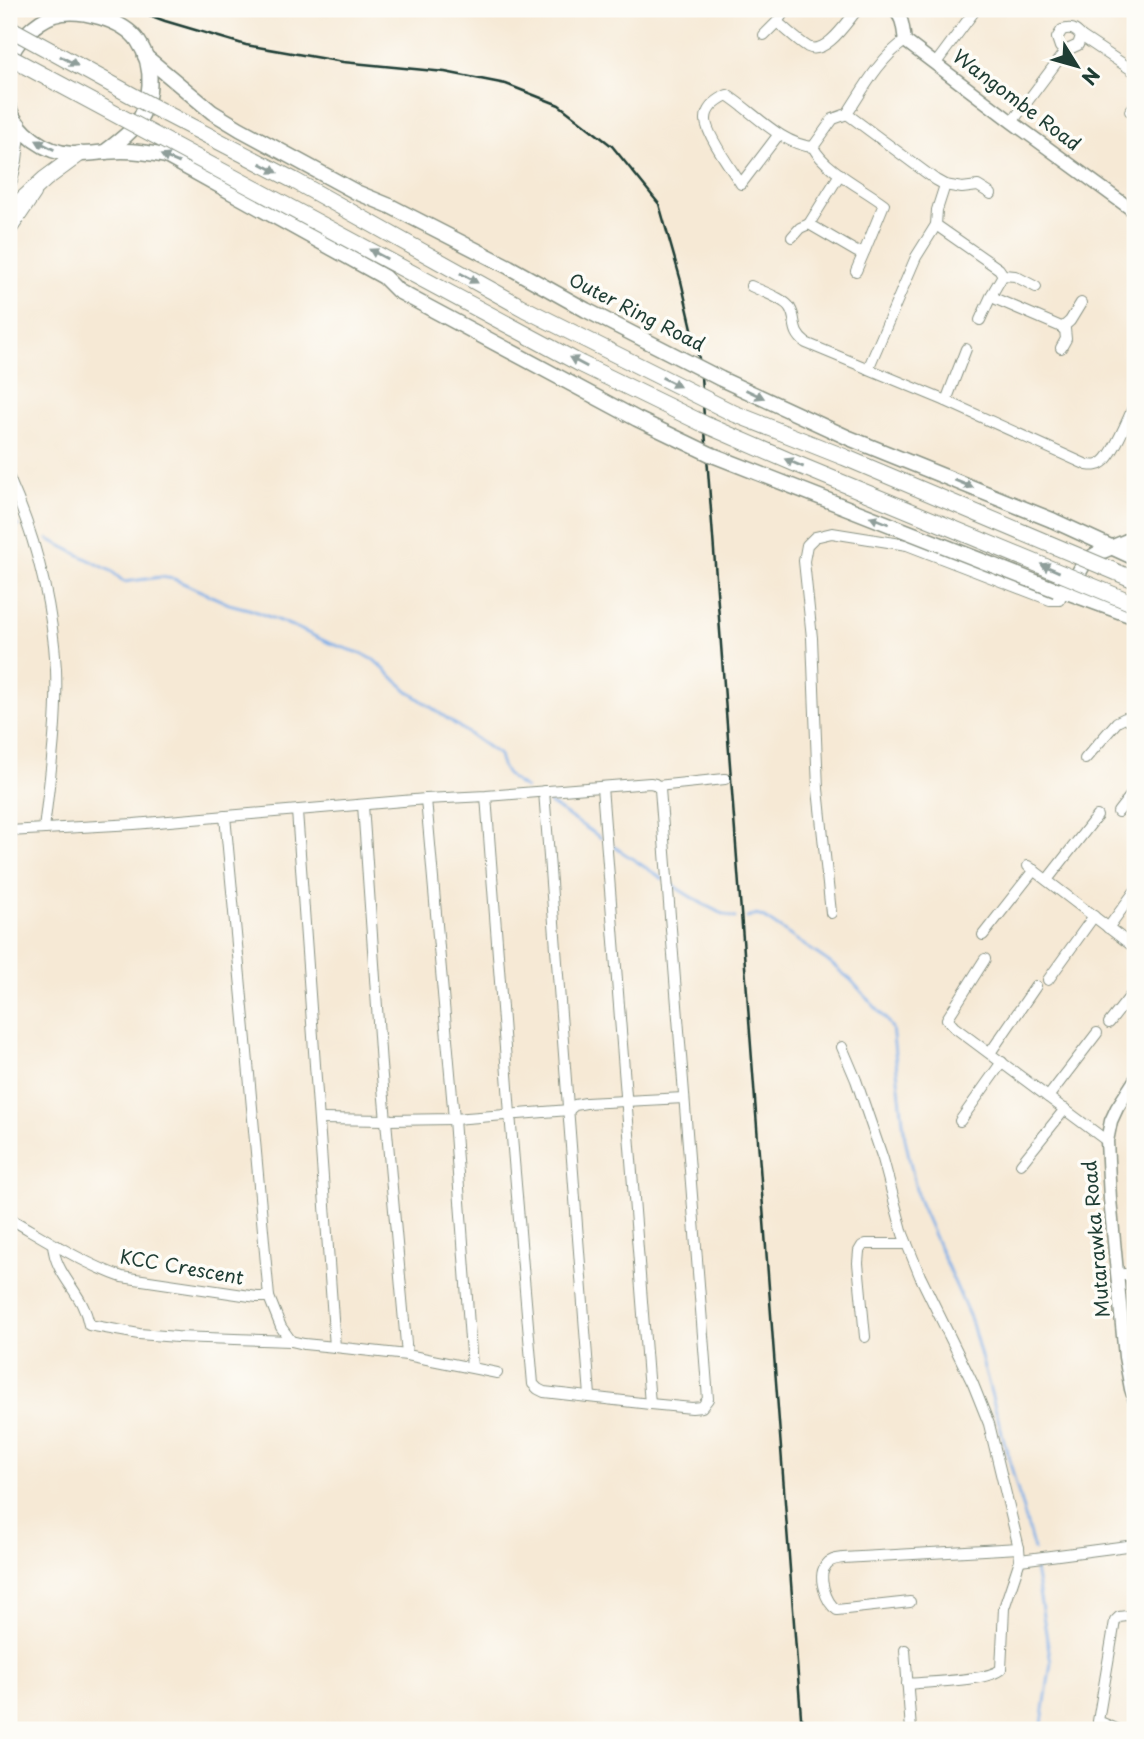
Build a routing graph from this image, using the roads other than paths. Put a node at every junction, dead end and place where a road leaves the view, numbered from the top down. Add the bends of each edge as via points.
1 (39, 9) edge
2 (786, 9) edge
3 (858, 9) edge
4 (892, 9) edge
5 (976, 9) edge
6 (56, 14) junction
7 (777, 22) junction
8 (9, 28) edge
9 (764, 35) dead end
10 (1081, 36) junction
11 (905, 41) junction
12 (1065, 51) junction
13 (145, 55) junction
14 (9, 57) edge
15 (936, 63) junction
16 (9, 65) edge
17 (1135, 72) edge
18 (9, 108) edge
19 (847, 114) junction
20 (1012, 122) junction
21 (18, 125) junction
22 (779, 134) junction
23 (813, 147) junction
24 (104, 153) junction
25 (79, 154) junction
26 (840, 174) junction
27 (45, 178) junction
28 (9, 180) edge
29 (945, 185) junction
30 (991, 194) dead end
31 (9, 212) edge
32 (1135, 212) edge
33 (809, 224) junction
34 (936, 225) junction
35 (9, 234) edge
36 (792, 237) dead end
37 (865, 250) junction
38 (856, 271) dead end
39 (1003, 275) junction
40 (751, 286) dead end
41 (1036, 287) dead end
42 (992, 294) junction
43 (1081, 303) dead end
44 (980, 320) dead end
45 (1062, 328) junction
46 (1061, 348) dead end
47 (966, 349) dead end
48 (868, 369) junction
49 (946, 401) junction
50 (1135, 403) edge
51 (9, 478) edge
52 (1135, 537) edge
53 (1113, 548) junction
54 (1135, 558) edge
55 (1135, 580) edge
56 (1064, 591) junction
57 (1135, 604) edge
58 (1135, 617) edge
59 (1135, 723) edge
60 (1085, 759) dead end
61 (725, 779) dead end
62 (657, 786) junction
63 (602, 787) junction
64 (1135, 790) edge
65 (544, 791) junction
66 (486, 796) junction
67 (426, 799) junction
68 (363, 805) junction
69 (297, 811) junction
70 (1118, 812) dead end
71 (225, 816) junction
72 (1097, 816) dead end
73 (44, 829) junction
74 (9, 831) edge
75 (1047, 880) junction
76 (1135, 891) edge
77 (831, 913) dead end
78 (1094, 916) junction
79 (1108, 928) junction
80 (984, 935) dead end
81 (1135, 948) edge
82 (985, 959) dead end
83 (1048, 980) dead end
84 (1036, 986) dead end
85 (1135, 990) edge
86 (1109, 1023) dead end
87 (1097, 1033) dead end
88 (842, 1047) dead end
89 (990, 1053) junction
90 (1002, 1062) junction
91 (1135, 1080) edge
92 (1048, 1097) junction
93 (684, 1098) junction
94 (626, 1102) junction
95 (569, 1110) junction
96 (1065, 1110) junction
97 (510, 1114) junction
98 (320, 1119) junction
99 (454, 1119) junction
100 (387, 1120) junction
101 (960, 1121) dead end
102 (1107, 1141) junction
103 (1021, 1164) dead end
104 (9, 1219) edge
105 (53, 1244) junction
106 (907, 1244) junction
107 (1117, 1275) junction
108 (1135, 1293) edge
109 (269, 1297) junction
110 (865, 1337) dead end
111 (291, 1341) junction
112 (335, 1347) junction
113 (407, 1355) junction
114 (472, 1367) junction
115 (497, 1373) dead end
116 (590, 1396) junction
117 (1135, 1401) edge
118 (650, 1404) junction
119 (1135, 1545) edge
120 (1019, 1548) junction
121 (1020, 1560) junction
122 (910, 1602) dead end
123 (1135, 1615) edge
124 (905, 1650) dead end
125 (907, 1684) junction
126 (1098, 1725) edge
127 (911, 1730) edge
128 (1119, 1730) edge

1 - 6 main road, Outer Ring Road
2 - 7 street
3 - 7 street via 820,49 811,49
4 - 11 street via 902,20
5 - 15 street
6 - 13 main road, Outer Ring Road via 110,20 137,39
6 - 16 main road via 36,24 20,40
7 - 9 street
8 -> 55 main road, bridge via 525,309 733,413
10 - 12 street via 1079,46
10 - 12 street via 1068,27 1062,30 1057,38
10 - 17 street
11 - 15 street, Wangombe Road
11 - 19 street via 878,67
12 - 20 street
13 - 24 main road via 149,92 144,110 135,126
13 -> 53 main road, Outer Ring Road, bridge via 212,112 240,129 720,379
57 -> 14 main road, bridge via 660,403
15 - 20 street, Wangombe Road
18 - 21 main road
19 - 23 street via 833,119
19 - 29 street
20 - 32 street, Wangombe Road
25 -> 21 main road via 50,149
21 - 28 main road
22 - 22 street via 727,96 707,112 710,135 741,184
22 - 23 street
23 - 26 street
24 - 25 main road
56 -> 24 main road, bridge via 710,454 637,419 398,291 384,277 166,156
25 - 27 main road
26 - 33 street
26 - 37 street via 884,204
27 - 31 main road
27 - 35 street
29 - 30 street via 978,186
29 - 34 street
33 - 36 street
33 - 37 street via 857,252
34 - 39 street
34 - 48 street via 916,257
37 - 38 street
39 - 41 street
39 - 42 street
40 - 48 street via 790,307 799,338 806,343
42 - 44 street
42 - 45 street via 1000,302
43 - 45 street
45 - 46 street via 1066,339
47 - 49 street
48 - 49 street
49 - 50 street via 1096,466 1111,453
51 - 73 street via 23,509 51,617 56,671 54,744
52 - 53 main road
53 - 54 main road, Outer Ring Road
53 - 56 main road via 1091,557
56 - 58 main road
56 - 77 street via 1059,600 1050,600 894,542 832,533 815,537 807,545 804,561 818,789
59 - 60 street via 1125,718 1117,722
61 - 62 street
62 - 63 street
62 - 93 street via 662,796
63 - 65 street
63 - 94 street
64 - 70 street
65 - 66 street
65 - 95 street
66 - 67 street
66 - 97 street
67 - 68 street
67 - 99 street
68 - 69 street
68 - 100 street
69 - 71 street
69 - 98 street
71 - 73 street
71 - 109 street
72 - 75 street
73 - 74 street
75 - 78 street
75 - 80 street via 1031,868
76 - 79 street
78 - 79 street
78 - 83 street
79 - 81 street
82 - 89 street via 947,1018
84 - 89 street
85 - 86 street
87 - 92 street
88 - 106 street via 883,1159
89 - 90 street
90 - 92 street
90 - 101 street
91 - 102 street, Mutarawka Road via 1111,1121
92 - 96 street
93 - 94 street
93 - 118 street via 708,1399 702,1407 692,1408
94 - 95 street via 586,1103
94 - 118 street
95 - 97 street
95 - 116 street
96 - 102 street
96 - 103 street
97 - 99 street
97 - 116 street via 534,1384 544,1392
98 - 100 street
98 - 112 street
99 - 100 street
99 - 114 street
100 - 113 street
102 - 107 street, Mutarawka Road
104 - 105 street, KCC Crescent
105 - 109 street, KCC Crescent via 122,1277
105 - 111 street via 60,1271 81,1300 89,1325 139,1334
106 - 110 street via 866,1244 859,1251
106 - 120 street via 982,1403
107 - 108 street via 1130,1277
107 - 117 street, Mutarawka Road via 1125,1357
109 - 111 street, KCC Crescent
111 - 112 street
112 - 113 street
113 - 114 street
114 - 115 street
116 - 118 street
119 - 121 street
120 - 121 street
120 - 122 street via 843,1558 832,1560 824,1569 826,1597 838,1610
121 - 125 street via 1004,1608 998,1673
123 - 126 street via 1115,1621
124 - 125 street
125 - 127 street
126 - 128 street

